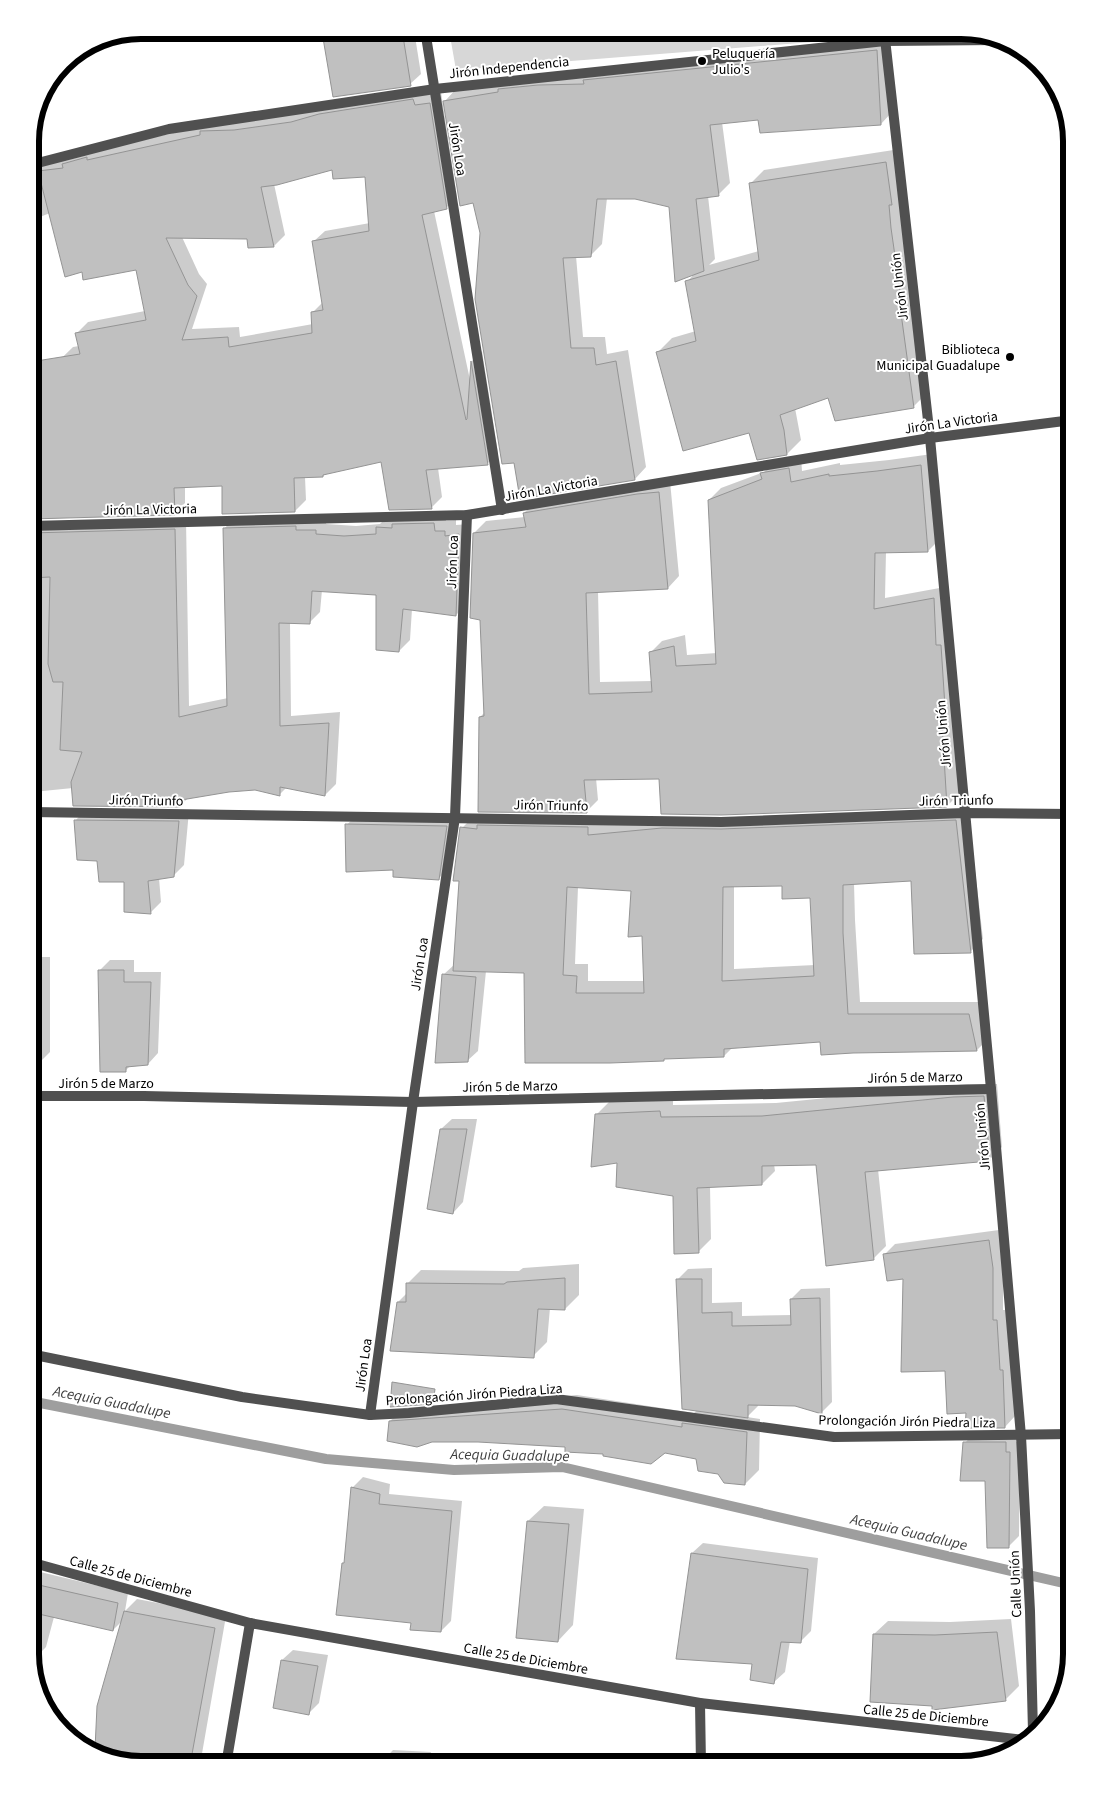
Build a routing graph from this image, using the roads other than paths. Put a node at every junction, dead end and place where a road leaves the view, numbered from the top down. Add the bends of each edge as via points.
1 (426, 39) edge
2 (885, 39) edge
3 (977, 40) edge
4 (885, 42) junction
5 (434, 89) junction
6 (39, 163) edge
7 (1063, 421) edge
8 (930, 438) junction
9 (502, 510) junction
10 (467, 515) junction
11 (39, 526) edge
12 (39, 812) edge
13 (964, 813) junction
14 (1063, 814) edge
15 (455, 818) junction
16 (991, 1089) junction
17 (39, 1096) edge
18 (413, 1102) junction
19 (39, 1356) edge
20 (370, 1415) junction
21 (1063, 1434) edge
22 (1022, 1436) junction
23 (39, 1564) edge
24 (250, 1623) junction
25 (700, 1703) junction
26 (1034, 1725) edge
27 (1018, 1739) edge
28 (228, 1756) edge
29 (701, 1756) edge

1 - 5 street, Jirón Loa
2 - 4 street, Jirón Unión
3 - 4 street, Jirón Independencia
4 - 5 street, Jirón Independencia
4 - 8 street, Jirón Unión
5 - 6 street, Jirón Independencia via 169,128
5 - 9 street, Jirón Loa
7 - 8 street, Jirón La Victoria
8 - 9 street, Jirón La Victoria
8 - 13 street, Jirón Unión
9 - 10 street, Jirón La Victoria
10 - 11 street, Jirón La Victoria
10 - 15 street, Jirón Loa
12 - 15 street, Jirón Triunfo
13 - 14 street, Jirón Triunfo
13 - 15 street, Jirón Triunfo via 720,822
13 - 16 street, Jirón Unión
15 - 18 street, Jirón Loa
16 - 18 street, Jirón 5 de Marzo
16 - 22 street, Jirón Unión
17 - 18 street, Jirón 5 de Marzo
18 - 20 street, Jirón Loa
19 - 20 street, Prolongación Jirón Piedra Liza via 242,1397
20 - 22 street, Prolongación Jirón Piedra Liza via 556,1399 834,1437
21 - 22 street, Prolongación Jirón Piedra Liza
22 - 26 street, Calle Unión
23 - 24 street, Calle 25 de Diciembre
24 - 25 street, Calle 25 de Diciembre
24 - 28 street
25 - 27 street, Calle 25 de Diciembre
25 - 29 street

